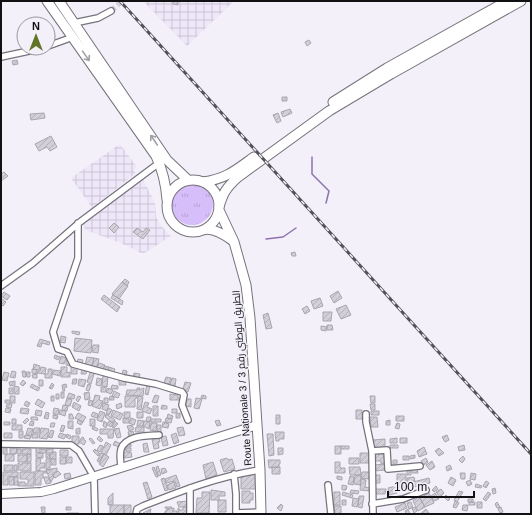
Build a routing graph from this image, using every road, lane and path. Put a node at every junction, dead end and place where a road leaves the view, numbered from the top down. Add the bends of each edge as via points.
1 (47, 1) edge
2 (59, 1) edge
3 (507, 1) edge
4 (520, 1) edge
5 (111, 11) tunnel mouth
6 (74, 23) junction
7 (72, 37) junction
8 (56, 43) edge
9 (16, 54) edge
10 (1, 57) edge
11 (159, 164) junction
12 (188, 180) junction
13 (203, 182) junction
14 (167, 200) junction
15 (219, 209) junction
16 (78, 224) junction
17 (202, 231) junction
18 (234, 242) junction
19 (1, 286) edge
20 (366, 414) dead end
21 (188, 420) dead end
22 (256, 425) junction
23 (159, 435) dead end
24 (1, 444) edge
25 (372, 451) junction
26 (420, 466) dead end
27 (121, 468) junction
28 (260, 470) junction
29 (234, 474) junction
30 (94, 477) junction
31 (328, 485) dead end
32 (190, 488) junction
33 (426, 490) dead end
34 (1, 494) edge
35 (372, 504) junction
36 (261, 513) edge
37 (95, 514) edge
38 (136, 514) edge
39 (190, 514) edge
40 (236, 514) edge
41 (331, 514) edge
42 (373, 514) edge

1 - 7 main road
2 - 6 main road
3 - 13 main road via 375,75 326,106 227,176
4 - 15 main road via 329,111 238,177 227,187
5 - 6 street via 98,18
12 -> 6 main road via 167,160
7 - 8 street
7 -> 11 main road via 156,156
9 - 10 street
11 - 14 main road via 166,184
11 - 16 street
12 - 13 main road
12 - 14 main road via 172,189
13 - 15 main road via 212,188 218,197
14 - 17 main road via 166,210 175,226 192,232
15 - 17 main road via 211,225
15 - 18 main road
16 - 19 street via 33,263
16 - 21 street via 78,258 53,332 58,349 67,352 73,364 182,392 182,405
17 - 18 main road via 207,229 219,232
18 - 22 main road, Route Nationale 3 / الطريق الوطني رقم 3 via 246,285 250,318
20 - 25 street
22 - 27 main road
22 - 28 main road, Route Nationale 3 / الطريق الوطني رقم 3
23 - 27 street via 137,438 124,444 120,450
24 - 30 street via 71,445 81,455
25 - 26 street via 387,450 388,469
25 - 35 street
27 - 30 main road
28 - 29 street
28 - 36 main road, Route Nationale 3 / الطريق الوطني رقم 3
29 - 32 street
29 - 40 street
30 - 34 main road via 41,492
30 - 37 street
31 - 41 street
32 - 38 street via 140,507
32 - 39 street
33 - 35 street via 403,499
35 - 42 street
36 - 40 street

